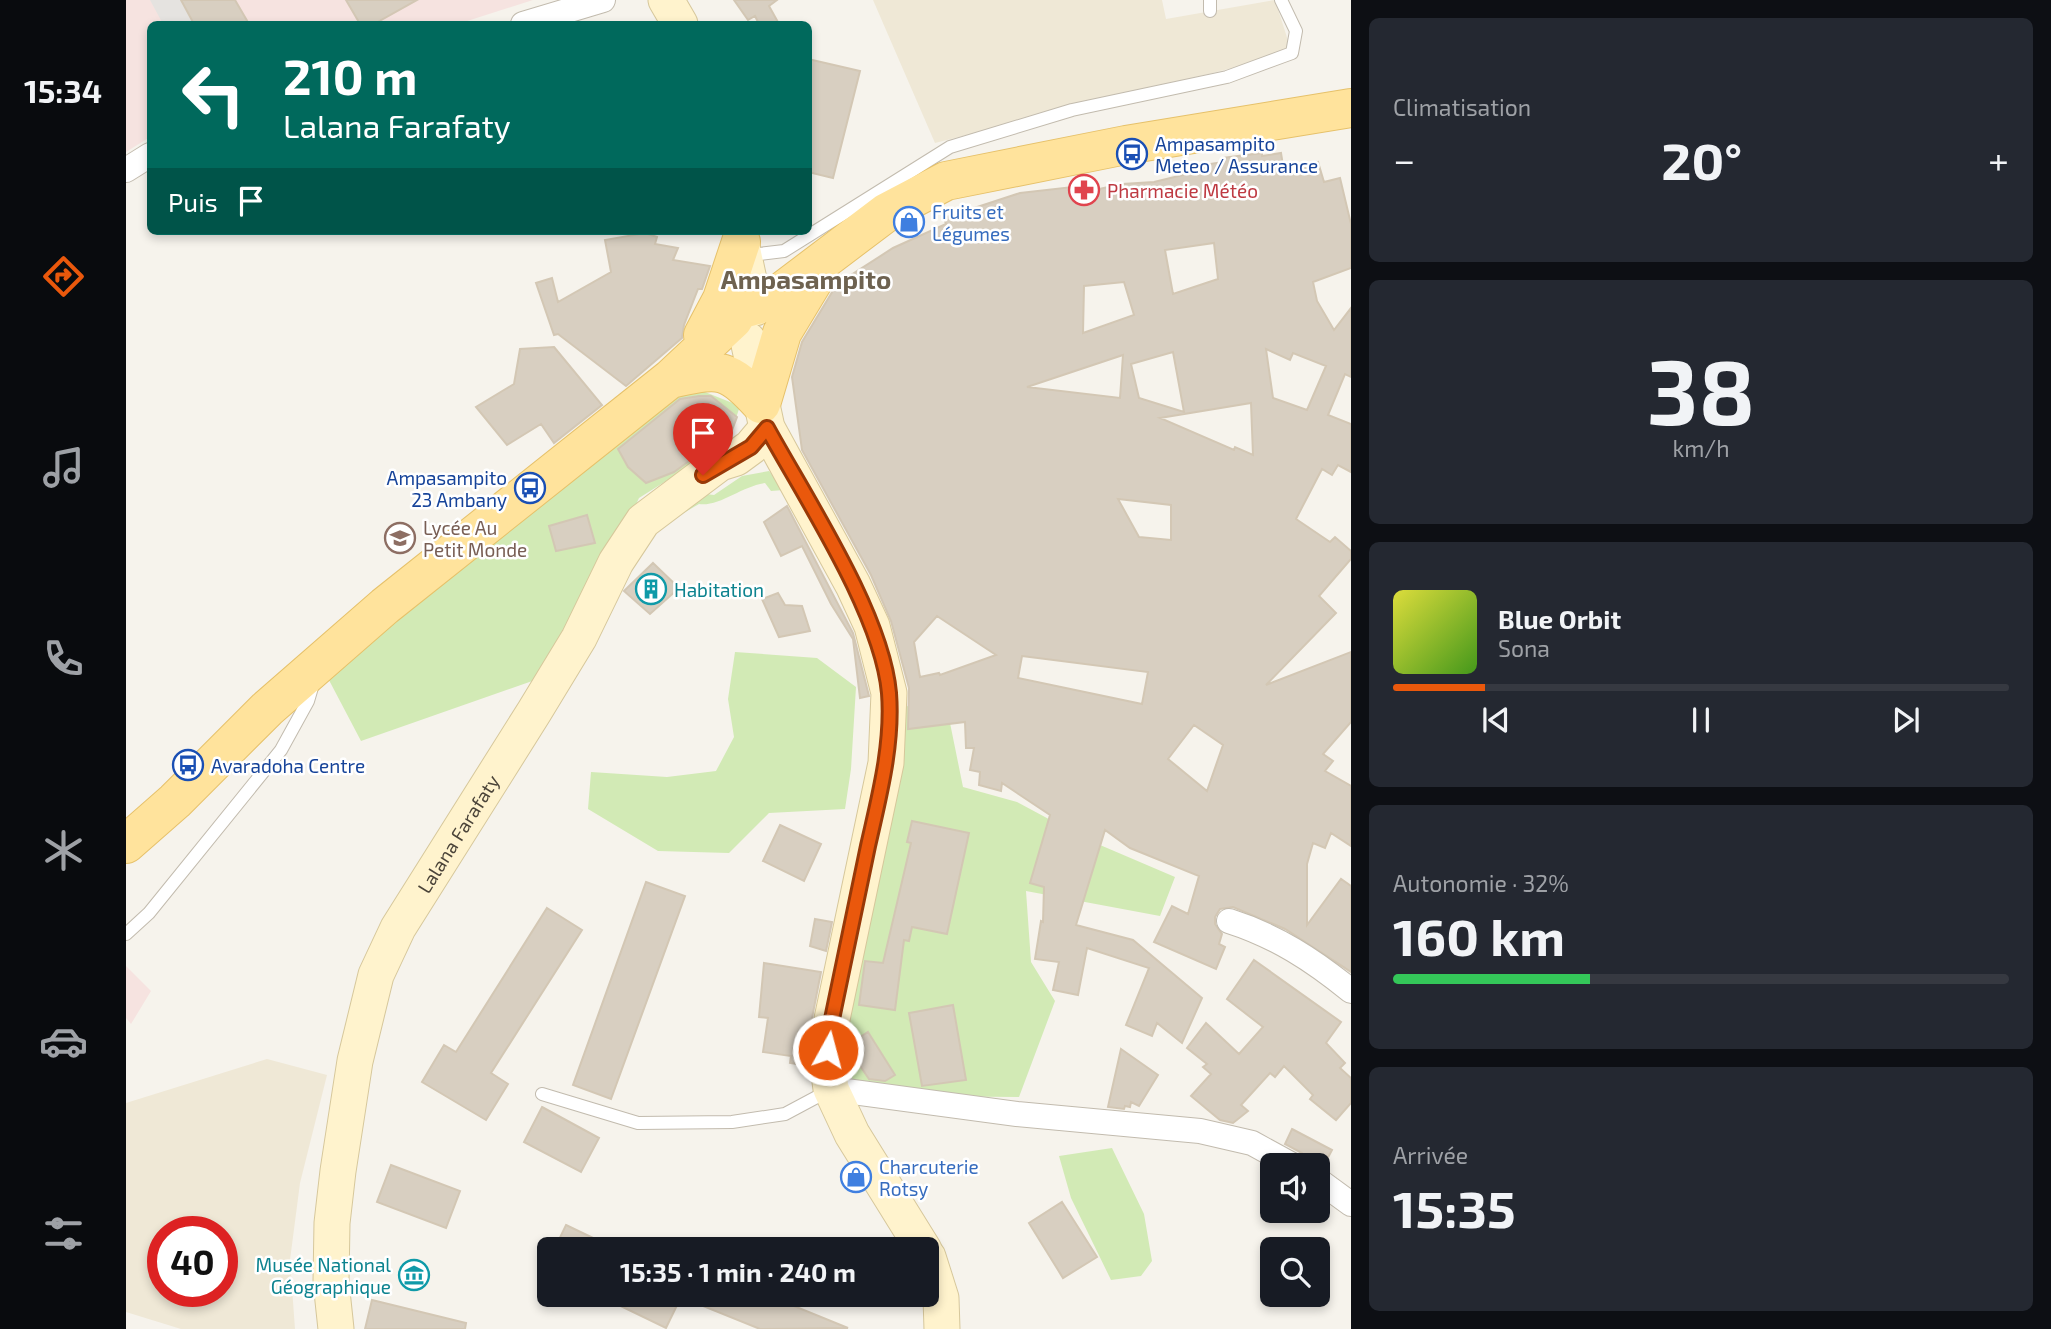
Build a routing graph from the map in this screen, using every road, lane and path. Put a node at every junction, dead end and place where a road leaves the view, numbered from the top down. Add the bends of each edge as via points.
1 (603, 0) edge
2 (666, 0) edge
3 (1281, 0) edge
4 (533, 21) edge
5 (678, 21) edge
6 (1351, 108) edge
7 (147, 157) edge
8 (126, 170) edge
9 (812, 231) edge
10 (806, 235) edge
11 (744, 243) edge
12 (828, 259) junction
13 (750, 324) junction
14 (670, 379) junction
15 (764, 416) junction
16 (320, 663) junction
17 (126, 844) edge
18 (1229, 921) dead end
19 (126, 934) edge
20 (1351, 991) edge
21 (831, 1089) junction
22 (542, 1094) dead end
23 (1270, 1153) edge
24 (1330, 1189) edge
25 (1351, 1204) edge
26 (916, 1237) edge
27 (336, 1329) edge

1 - 4 street
2 - 5 main road
3 - 9 lane via 1296,30 1292,52 1227,77 1072,110 950,147
6 - 12 main road via 946,181 895,207
7 - 8 street
10 - 11 lane via 784,251
11 - 12 main road via 765,274 781,278 800,277
11 - 13 main road
11 - 14 main road via 705,333
12 - 13 main road
12 - 15 main road via 782,333
13 - 14 main road
13 - 15 main road
14 - 15 main road via 725,373 739,379
14 - 16 main road via 487,522
15 - 21 main road via 872,626 889,693 886,763 832,1019 828,1050
15 - 27 main road, Lalana Farafaty via 751,447 720,463 643,521 558,672 398,928 376,975 355,1061 332,1223
16 - 17 main road
16 - 19 lane via 308,701 281,750 149,913
18 - 20 street via 1268,933
21 - 22 lane via 785,1114 732,1122 638,1123
21 - 23 street via 1017,1114 1200,1131 1252,1143
21 - 26 main road via 852,1134
24 - 25 street

